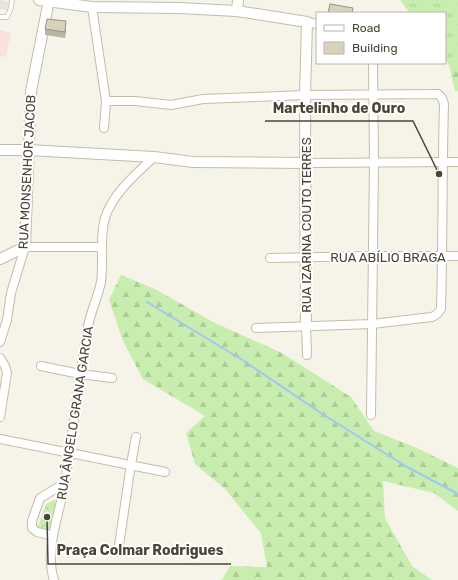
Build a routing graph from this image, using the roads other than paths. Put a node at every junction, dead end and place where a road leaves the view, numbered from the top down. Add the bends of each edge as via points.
1 (12, 0) edge
2 (238, 0) edge
3 (46, 1) edge
4 (128, 4) edge
5 (92, 7) junction
6 (237, 11) junction
7 (0, 17) edge
8 (312, 23) edge
9 (373, 64) edge
10 (373, 94) junction
11 (305, 96) junction
12 (106, 101) junction
13 (104, 128) dead end
14 (0, 150) edge
15 (28, 150) junction
16 (154, 157) junction
17 (442, 162) junction
18 (458, 162) edge
19 (306, 163) junction
20 (374, 163) junction
21 (25, 247) junction
22 (101, 247) junction
23 (372, 256) junction
24 (442, 256) junction
25 (458, 256) edge
26 (270, 258) dead end
27 (305, 258) junction
28 (0, 259) edge
29 (372, 324) junction
30 (306, 326) junction
31 (256, 328) dead end
32 (0, 342) edge
33 (307, 355) dead end
34 (0, 358) edge
35 (41, 366) dead end
36 (80, 374) junction
37 (112, 378) dead end
38 (371, 415) dead end
39 (0, 417) edge
40 (136, 437) dead end
41 (0, 439) edge
42 (69, 453) junction
43 (131, 464) junction
44 (165, 472) dead end
45 (65, 482) junction
46 (53, 536) junction
47 (118, 552) dead end
48 (54, 580) edge

1 - 7 lane via 7,16
2 - 6 street
3 - 5 street
3 - 15 street, RUA MONSENHOR JACOB via 31,91
4 - 5 street
4 - 6 street
5 - 12 street
6 - 8 street
8 - 11 street, RUA IZARINA COUTO TERRES
9 - 10 street
10 - 11 street
10 - 17 street via 438,94 444,104
10 - 20 street
11 - 12 street via 203,99 171,106 135,101
11 - 19 street, RUA IZARINA COUTO TERRES
12 - 13 street
14 - 15 street
15 - 16 street
15 - 21 street, RUA MONSENHOR JACOB
16 - 19 street via 193,162
16 - 22 street, RUA ÂNGELO GRANA GARCIA via 116,196 105,218
17 - 18 street
17 - 20 street
17 - 24 street
19 - 20 street
19 - 27 street, RUA IZARINA COUTO TERRES
20 - 23 street
21 - 22 street
21 - 28 street
21 - 32 street, RUA MONSENHOR JACOB via 11,293 8,320
22 - 36 street, RUA ÂNGELO GRANA GARCIA via 100,284 91,314
23 - 24 street, RUA ABÍLIO BRAGA
23 - 27 street, RUA ABÍLIO BRAGA
23 - 29 street
24 - 25 street, RUA ABÍLIO BRAGA
24 - 29 street via 441,309 437,314 432,317
26 - 27 street, RUA ABÍLIO BRAGA
27 - 30 street, RUA IZARINA COUTO TERRES
29 - 30 street
29 - 38 street
30 - 31 street
30 - 33 street, RUA IZARINA COUTO TERRES
34 - 39 street via 6,373
35 - 36 street
36 - 37 street
36 - 42 street, RUA ÂNGELO GRANA GARCIA
40 - 43 street
41 - 42 street
42 - 43 street
42 - 45 street, RUA ÂNGELO GRANA GARCIA
43 - 44 street
43 - 47 street
45 - 46 street, RUA ÂNGELO GRANA GARCIA
45 - 46 street via 40,498 32,521 32,528 37,532
46 - 48 street, RUA ÂNGELO GRANA GARCIA via 50,555

